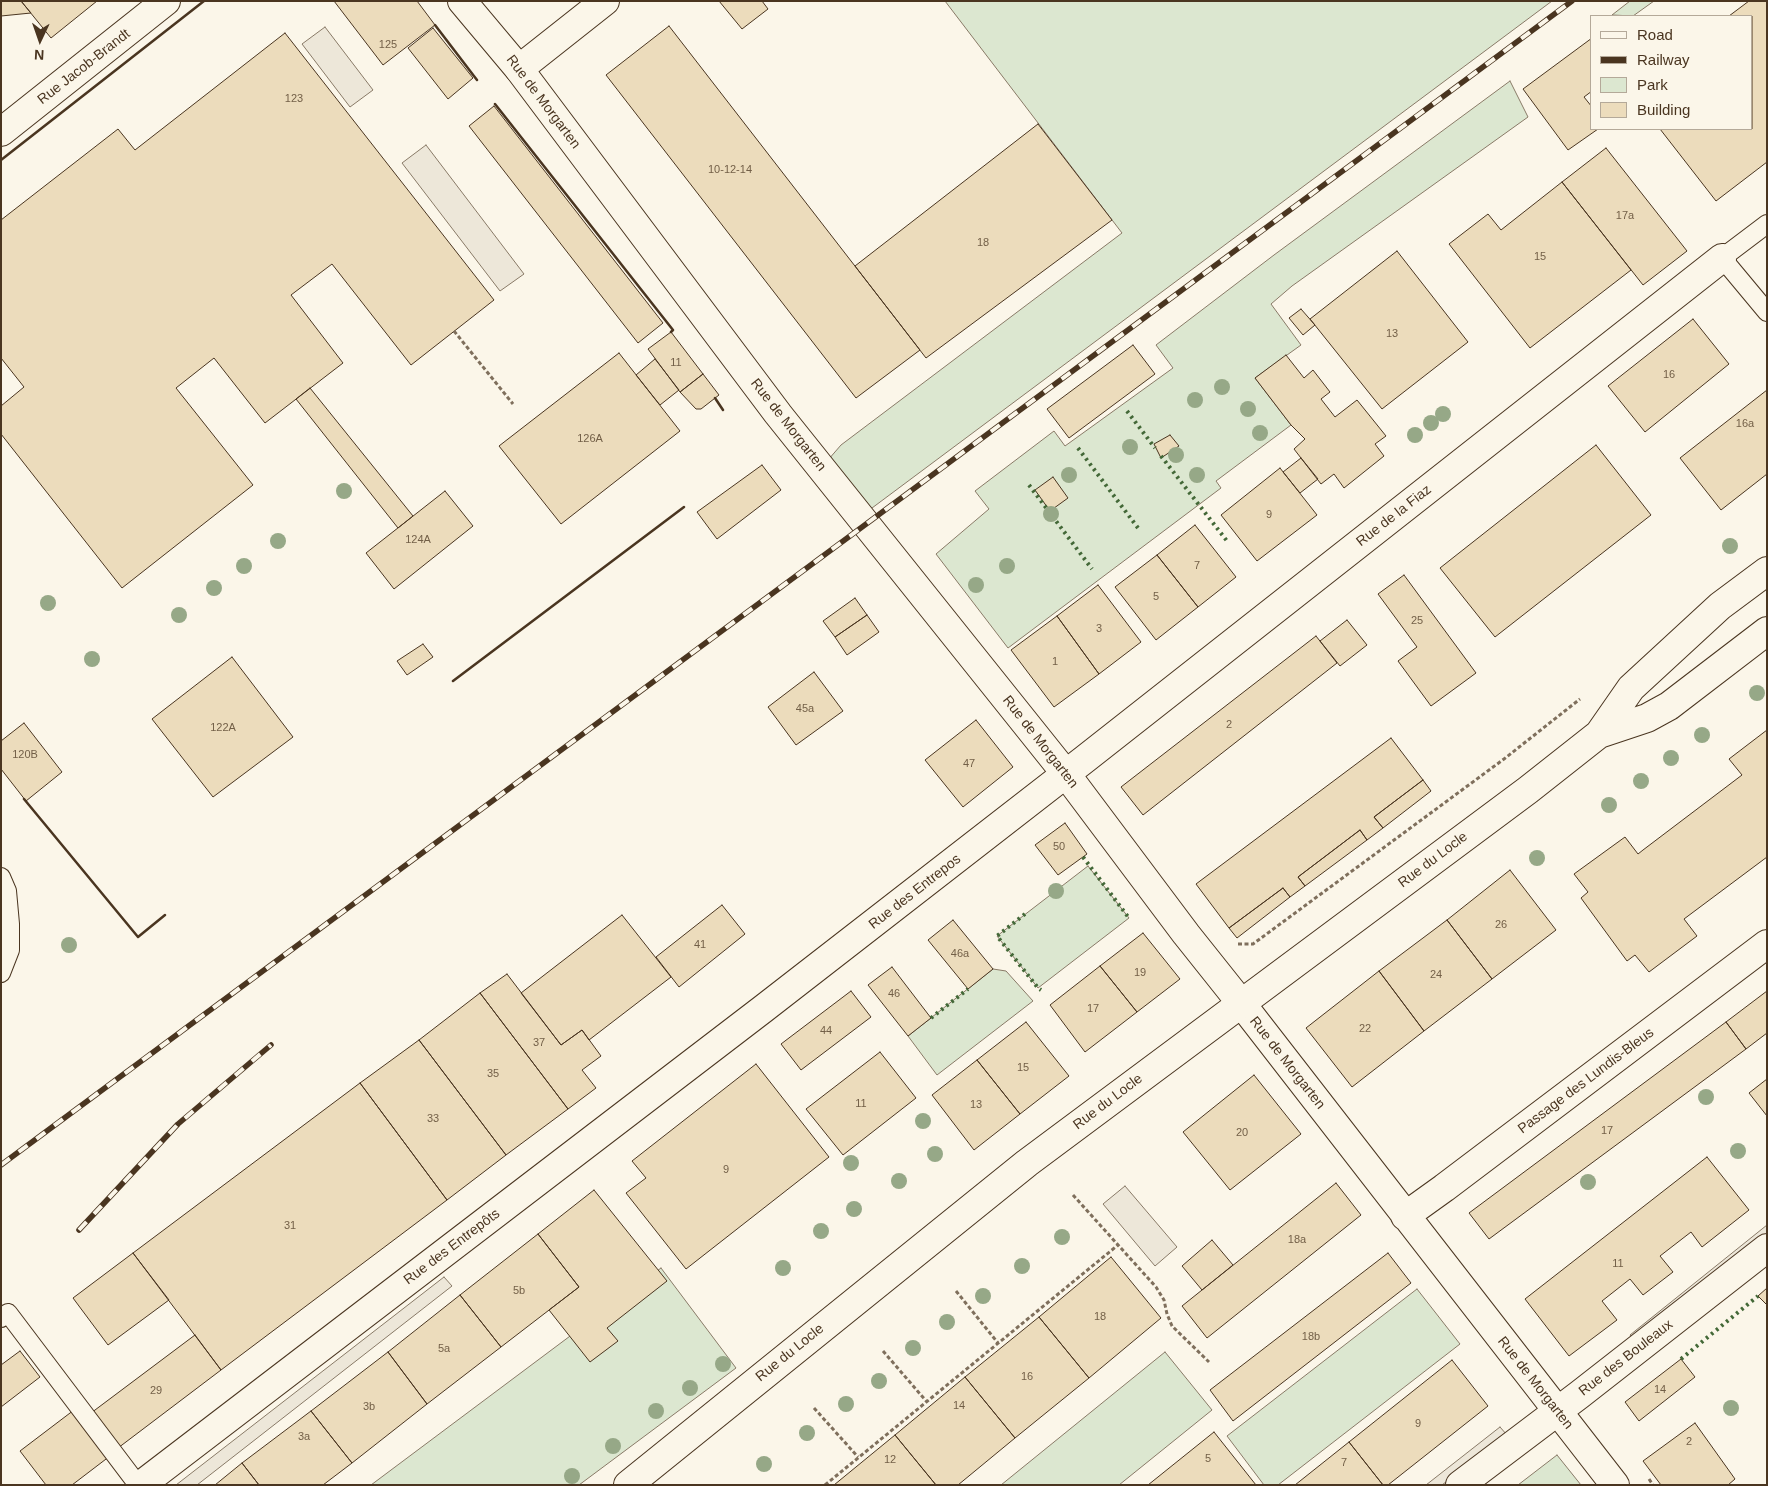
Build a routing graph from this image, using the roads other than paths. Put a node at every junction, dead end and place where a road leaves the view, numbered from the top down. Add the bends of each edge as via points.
1 (166, 1) edge
2 (462, 1) edge
3 (605, 1) edge
4 (519, 70) junction
5 (1, 132) edge
6 (1767, 224) edge
7 (1722, 258) junction
8 (1767, 312) edge
9 (1767, 570) edge
10 (1767, 631) edge
11 (1600, 734) junction
12 (1066, 774) junction
13 (1, 877) edge
14 (1767, 944) edge
15 (1, 973) edge
16 (1241, 1003) junction
17 (763, 1009) joint
18 (1405, 1216) junction
19 (1767, 1248) edge
20 (1, 1318) edge
21 (1558, 1411) junction
22 (632, 1483) edge
23 (140, 1485) edge
24 (1460, 1485) edge
25 (1615, 1485) edge

1 - 5 street, Rue Jacob-Brandt
2 - 4 street, Rue de Morgarten
3 - 4 street
4 - 12 street, Rue de Morgarten via 778,414
6 - 7 lane
7 - 8 lane
7 - 12 street, Rue de la Fiaz
9 - 11 street, Rue du Locle via 1720,606 1631,688
10 - 11 street, Rue du Locle via 1670,706 1647,718
11 - 16 street, Rue du Locle
12 - 16 street, Rue de Morgarten
12 - 17 street, Rue des Entrepos
13 - 15 lane via 7,891 10,950
14 - 18 street, Passage des Lundis-Bleus
16 - 18 street, Rue de Morgarten
16 - 22 street, Rue du Locle via 975,1203
17 - 23 street, Rue des Entrepôts
18 - 21 street, Rue de Morgarten
19 - 21 street, Rue des Bouleaux
20 - 23 lane via 8,1313
21 - 24 street, Rue des Bouleaux
21 - 25 street, Rue de Morgarten

